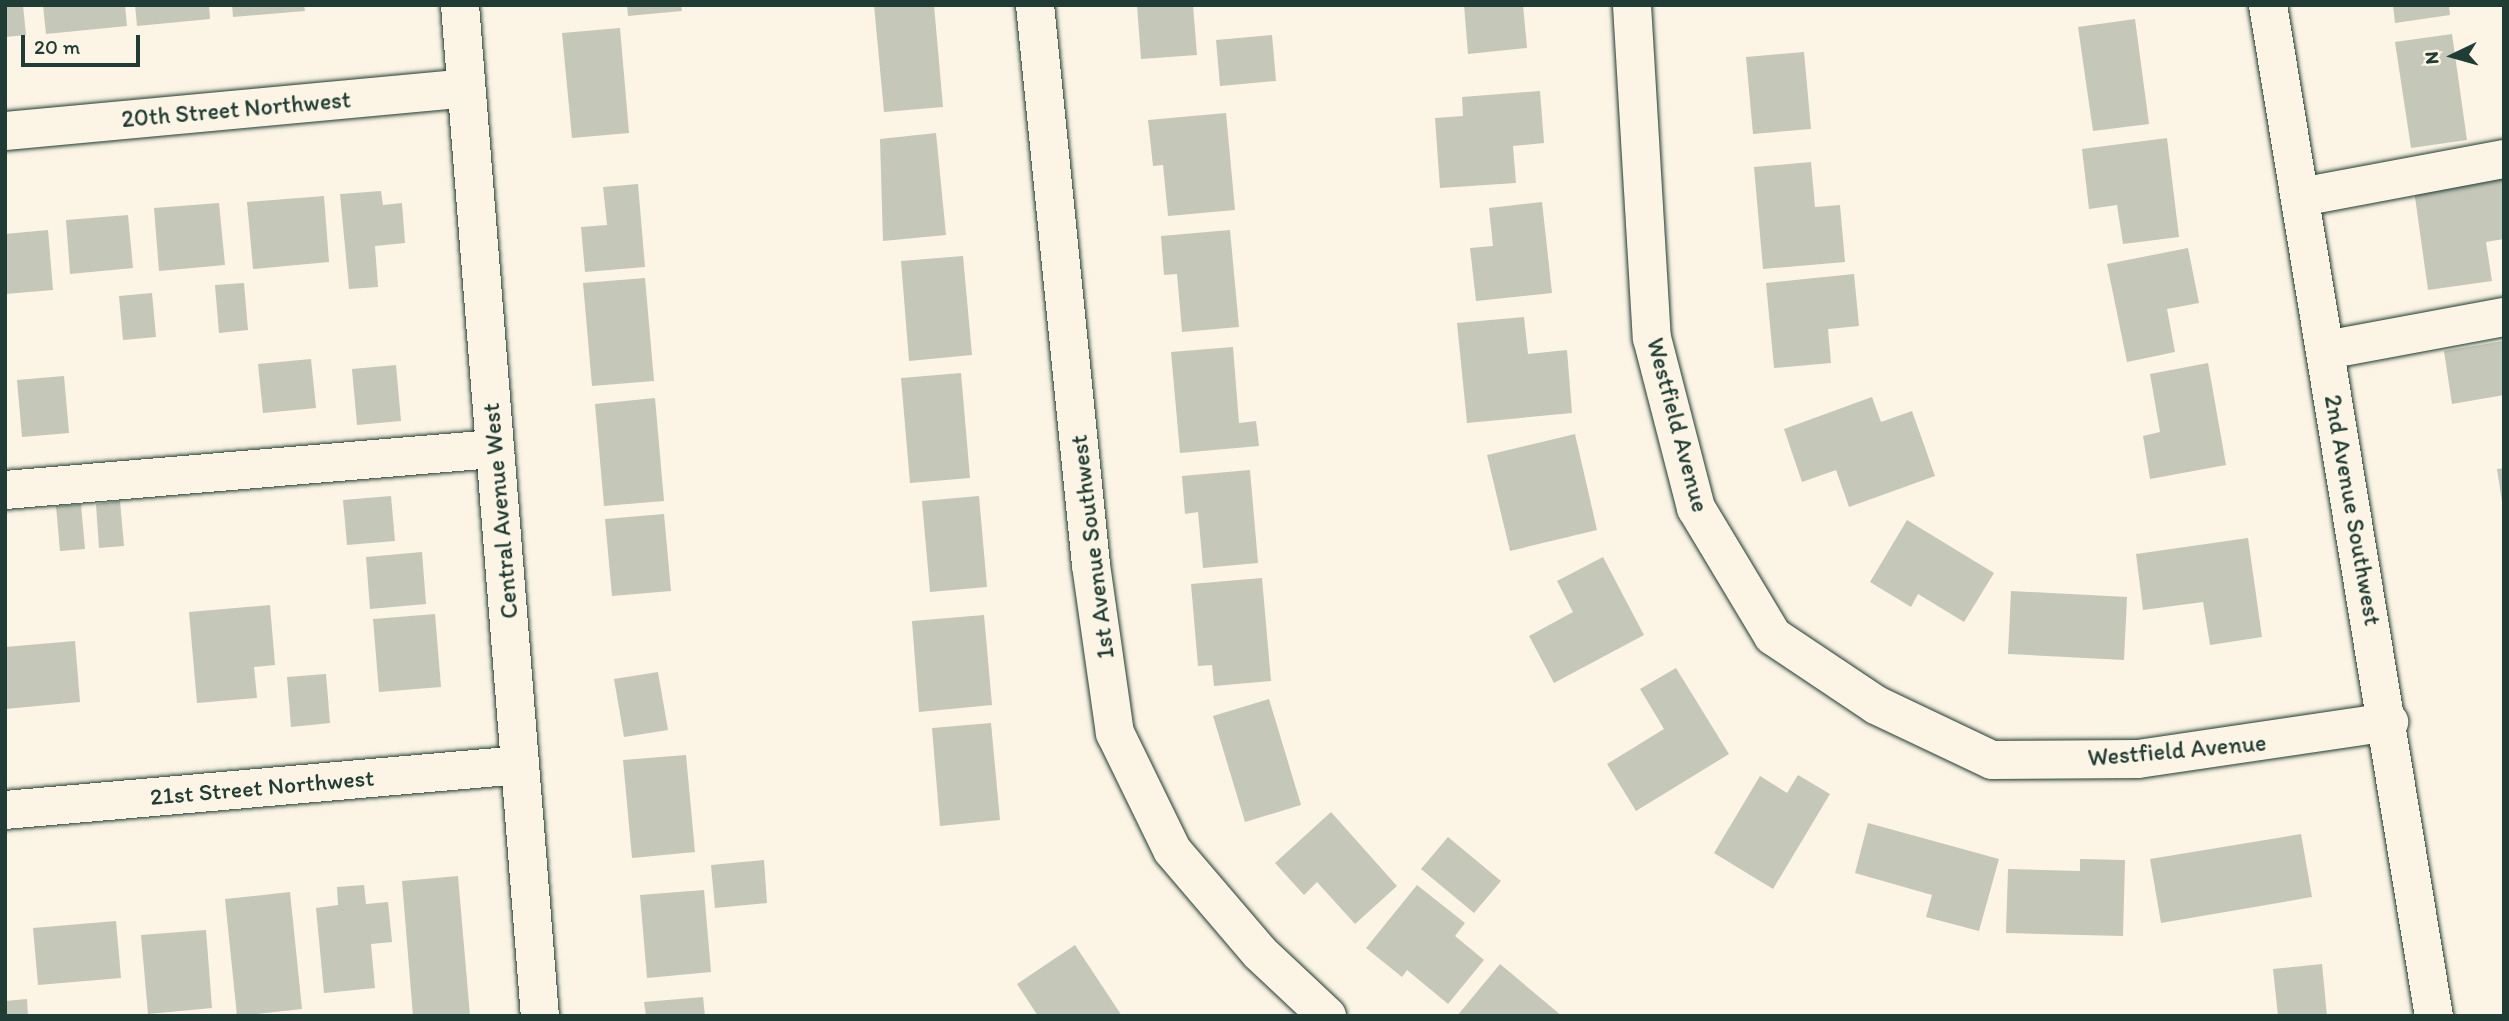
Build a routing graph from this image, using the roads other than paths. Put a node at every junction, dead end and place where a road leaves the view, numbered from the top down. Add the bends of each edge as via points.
1 (460, 5) edge
2 (1035, 5) edge
3 (1632, 5) edge
4 (2267, 5) edge
5 (466, 88) junction
6 (5, 131) edge
7 (2504, 159) edge
8 (2301, 197) junction
9 (2504, 317) edge
10 (2326, 350) junction
11 (495, 449) junction
12 (5, 491) edge
13 (2389, 722) junction
14 (520, 765) junction
15 (5, 810) edge
16 (540, 1016) edge
17 (1327, 1016) edge
18 (2434, 1016) edge

1 - 5 street, Central Avenue West
2 - 17 street, 1st Avenue Southwest via 1091,565 1115,733 1172,850 1260,953
3 - 13 street, Westfield Avenue via 1652,338 1696,508 1773,636 1876,705 1992,760 2138,759
4 - 8 street, 2nd Avenue Southwest
5 - 6 street, 20th Street Northwest
5 - 11 street, Central Avenue West
7 - 8 street
8 - 10 street, 2nd Avenue Southwest
9 - 10 street
10 - 13 street, 2nd Avenue Southwest
11 - 12 street
11 - 14 street, Central Avenue West
13 - 18 street, 2nd Avenue Southwest
14 - 15 street, 21st Street Northwest
14 - 16 street, Central Avenue West

